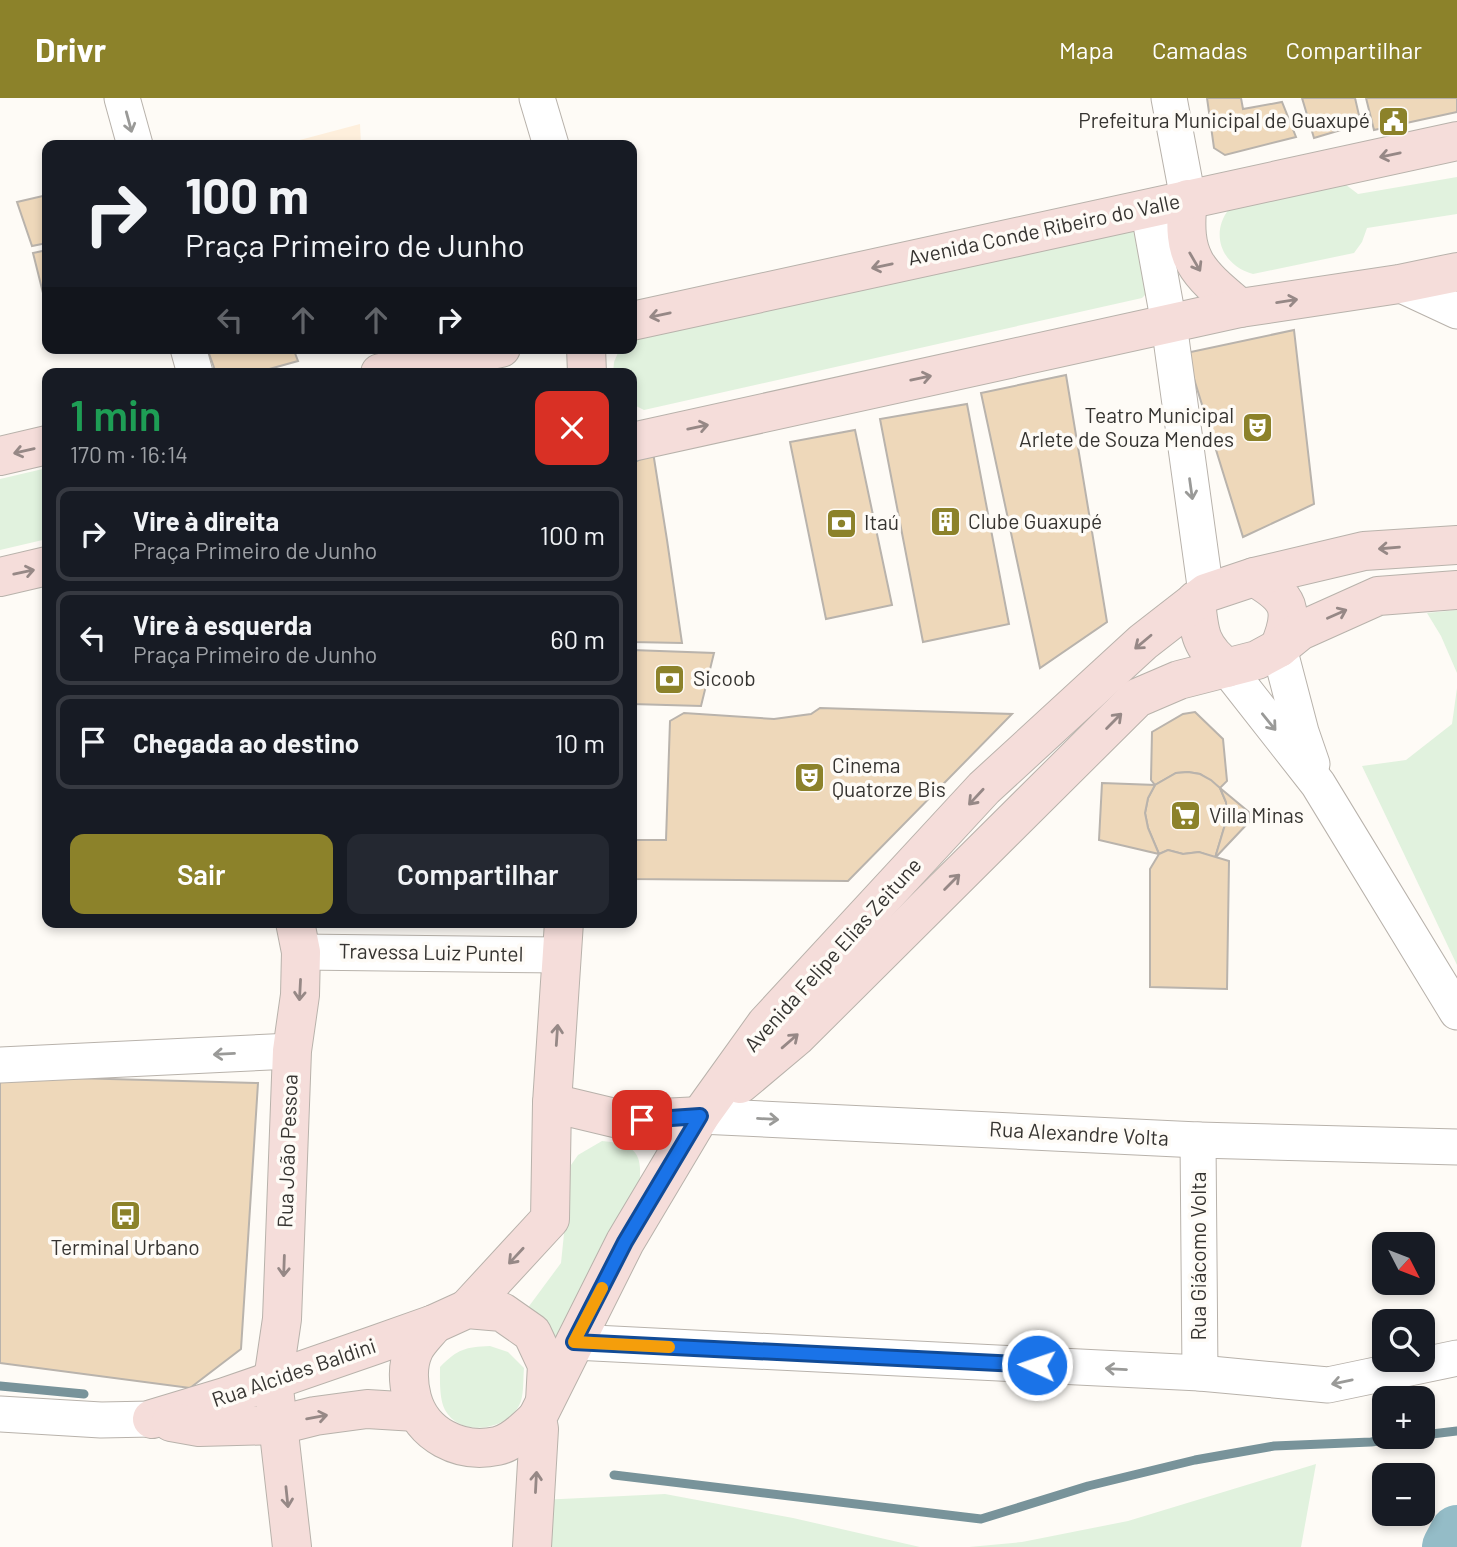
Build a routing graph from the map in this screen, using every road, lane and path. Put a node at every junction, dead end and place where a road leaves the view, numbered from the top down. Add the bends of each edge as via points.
1 (122, 98) edge
2 (537, 98) edge
3 (1169, 98) edge
4 (134, 140) edge
5 (550, 140) edge
6 (1457, 141) edge
7 (1188, 198) junction
8 (1148, 208) junction
9 (1457, 272) edge
10 (1399, 284) junction
11 (1240, 308) junction
12 (1457, 311) edge
13 (637, 320) edge
14 (1169, 324) junction
15 (472, 354) edge
16 (404, 368) edge
17 (637, 441) edge
18 (42, 446) edge
19 (0, 456) edge
20 (1457, 545) edge
21 (42, 567) edge
22 (0, 576) edge
23 (1254, 577) junction
24 (1457, 590) edge
25 (1201, 597) junction
26 (1279, 648) junction
27 (1227, 668) junction
28 (1318, 784) junction
29 (298, 937) edge
30 (563, 938) edge
31 (1457, 1012) edge
32 (292, 1051) junction
33 (0, 1065) edge
34 (552, 1103) junction
35 (700, 1116) junction
36 (619, 1120) junction
37 (1198, 1140) junction
38 (1457, 1147) edge
39 (550, 1211) junction
40 (631, 1234) junction
41 (450, 1316) junction
42 (282, 1319) junction
43 (574, 1342) junction
44 (1457, 1358) edge
45 (1200, 1373) junction
46 (273, 1380) junction
47 (541, 1409) junction
48 (416, 1412) junction
49 (0, 1414) edge
50 (152, 1419) junction
51 (279, 1424) junction
52 (292, 1547) edge
53 (532, 1547) edge

1 -> 4 street
2 - 5 street
3 - 7 street
6 -> 7 main road, Avenida Conde Ribeiro do Valle
7 - 8 main road, Avenida Conde Ribeiro do Valle
7 -> 11 main road via 1185,226 1189,251 1205,279
8 -> 13 main road, Avenida Conde Ribeiro do Valle
8 - 14 street
9 - 10 main road
11 -> 10 main road
10 - 12 street
11 - 14 main road
17 -> 14 main road
14 -> 25 street
15 - 16 main road
18 -> 19 main road
20 -> 23 main road, Avenida Felipe Elias Zeitune via 1364,551
22 -> 21 main road
23 - 25 main road, Avenida Felipe Elias Zeitune
23 - 26 main road via 1275,589 1289,610
26 -> 24 main road, Avenida Felipe Elias Zeitune via 1300,631 1378,596
25 - 27 main road via 1202,642
25 -> 35 main road, Avenida Felipe Elias Zeitune via 1143,642 984,788 766,1024
26 - 27 main road, Avenida Felipe Elias Zeitune
26 - 28 street
27 -> 28 street
35 -> 27 main road, Avenida Felipe Elias Zeitune via 796,1037 1137,698
28 - 31 street
29 - 30 street, Travessa Luiz Puntel
29 -> 32 main road, Rua João Pessoa via 300,996
34 -> 30 main road
32 -> 33 street
32 -> 42 main road, Rua João Pessoa
34 - 36 main road
34 - 39 main road
35 - 36 main road
35 -> 37 street, Rua Alexandre Volta
35 - 40 main road
36 - 39 main road via 573,1148 559,1171
36 - 40 main road via 637,1131 648,1150 647,1197
37 - 38 street, Rua Alexandre Volta
37 - 45 street, Rua Giácomo Volta
39 -> 41 main road via 550,1219
40 - 43 main road
41 - 46 main road, Rua Alcides Baldini
41 - 47 main road via 502,1312 532,1332 547,1365
41 - 48 main road via 414,1349 407,1381
42 - 46 main road, Rua João Pessoa
42 - 50 main road via 252,1358 224,1380
45 -> 43 street
43 - 47 main road
44 -> 45 street via 1328,1385
46 - 50 main road, Rua Alcides Baldini
46 - 51 main road, Rua João Pessoa
47 - 48 main road via 527,1428 500,1446 467,1448 437,1436
53 -> 47 main road
51 -> 48 main road, Rua Alcides Baldini via 367,1409
49 - 50 street, Rua Alcides Baldini
50 - 51 main road, Rua Alcides Baldini via 199,1427
51 -> 52 main road, Rua João Pessoa

